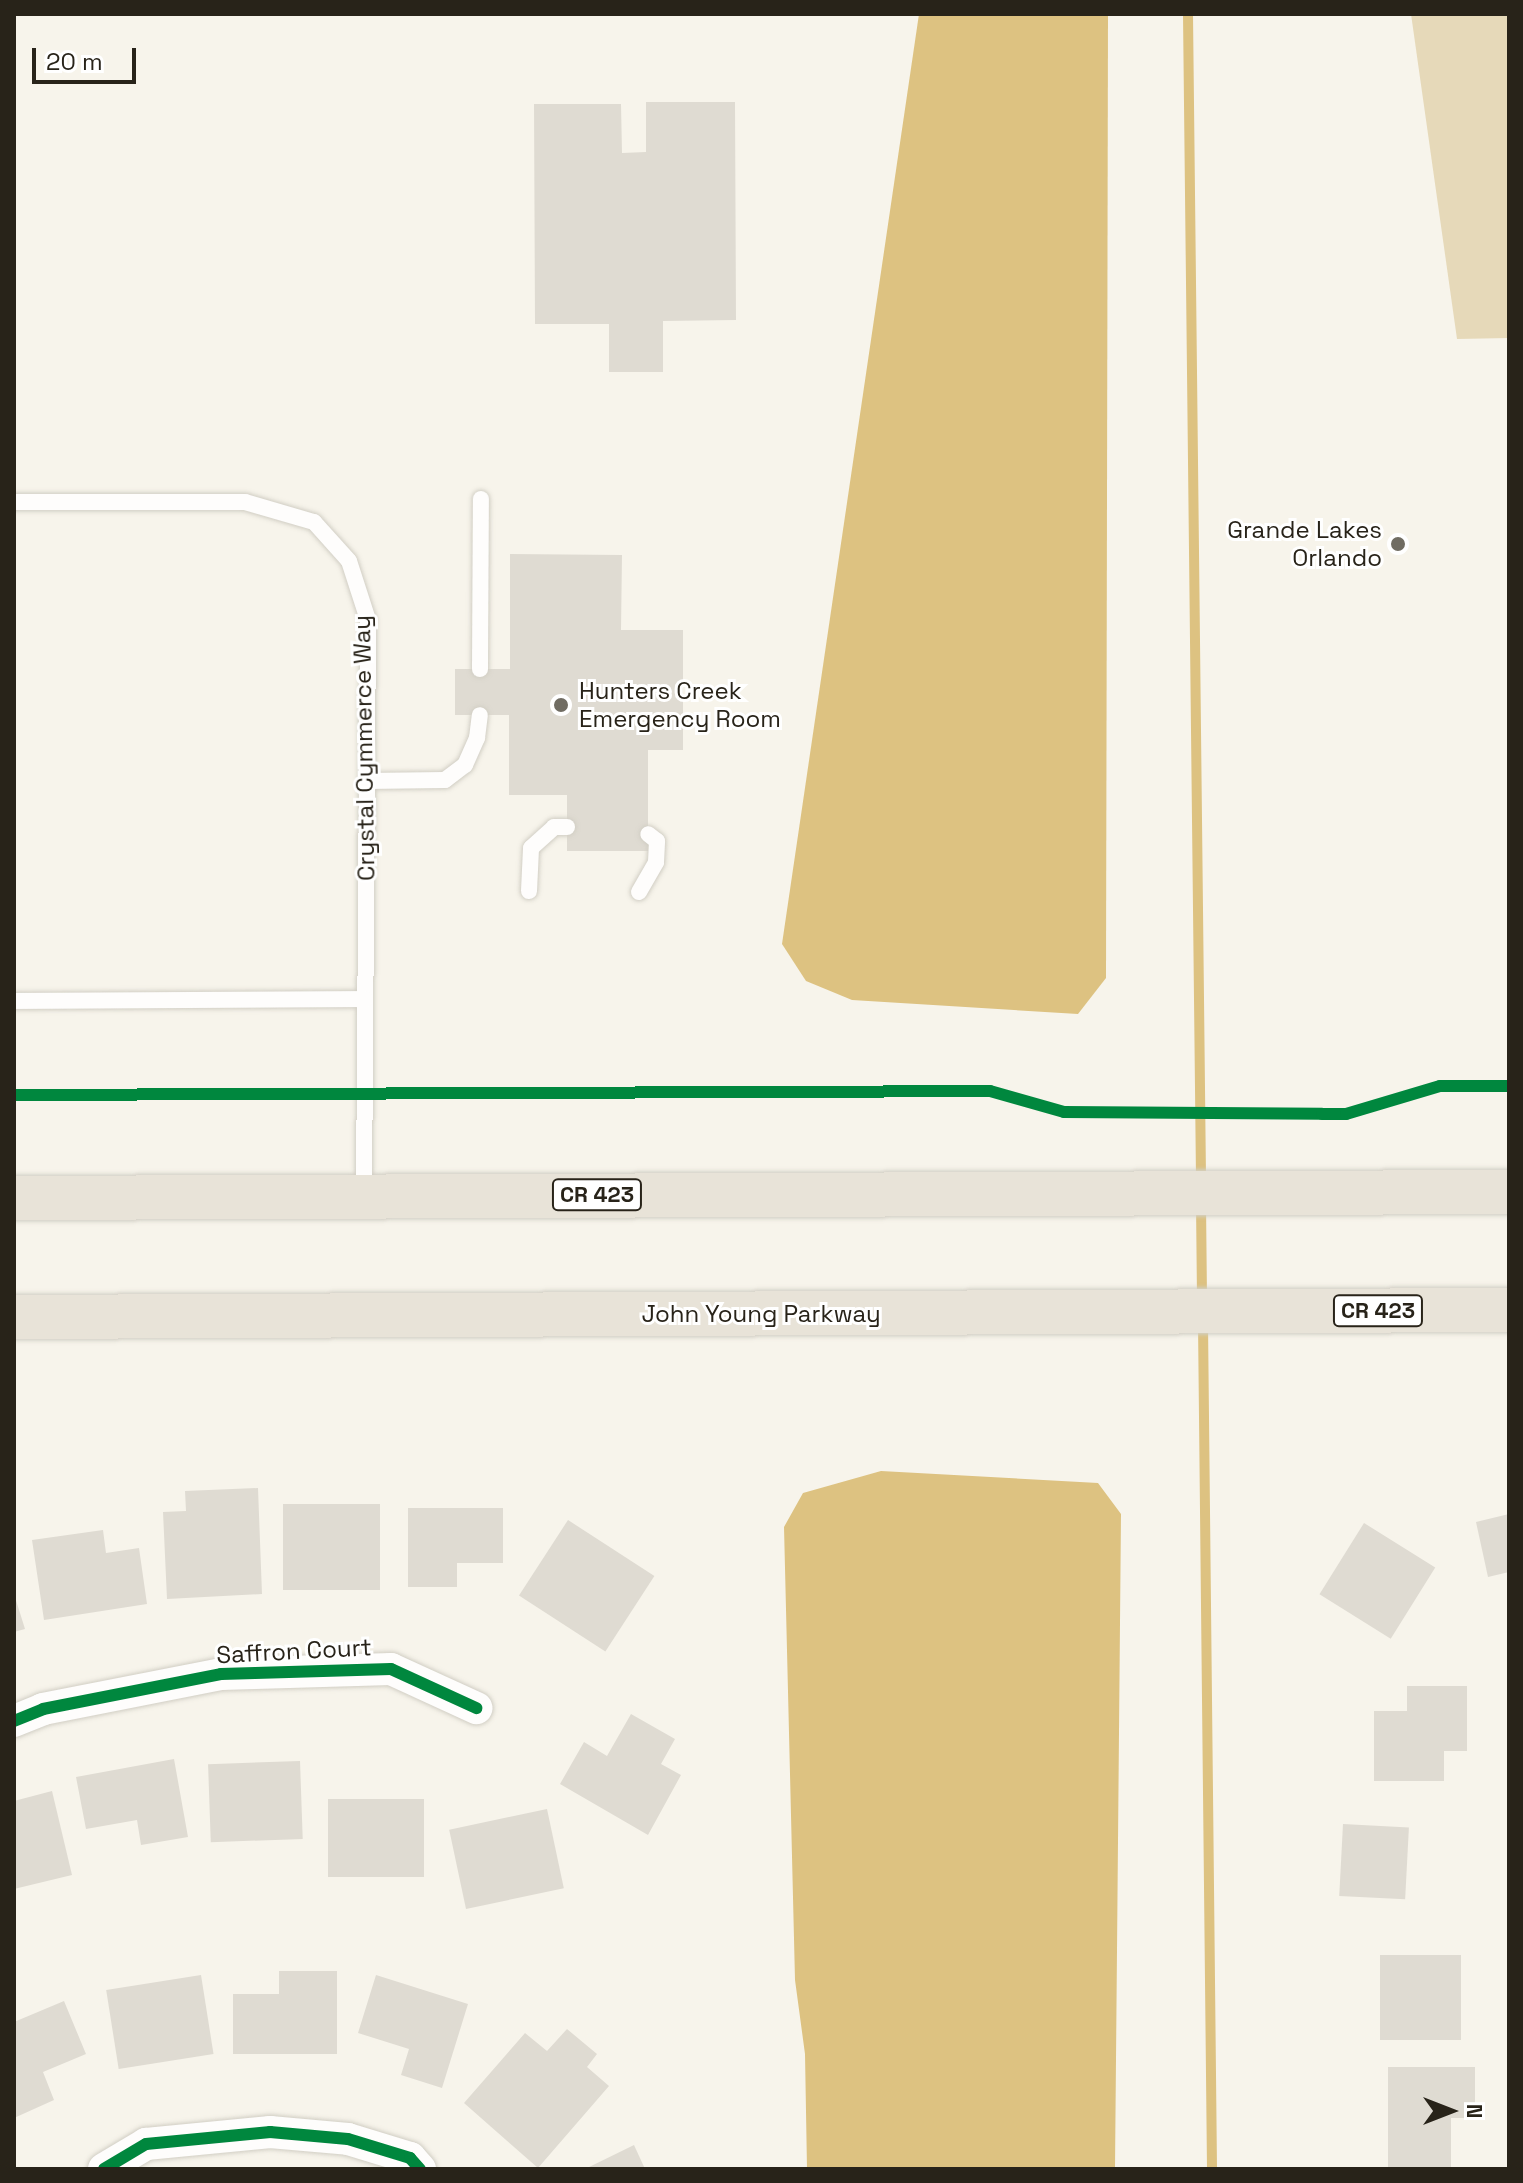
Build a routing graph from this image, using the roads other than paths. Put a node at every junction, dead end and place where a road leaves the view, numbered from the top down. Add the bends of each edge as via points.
1 (481, 499) dead end
2 (14, 502) edge
3 (480, 669) dead end
4 (480, 715) dead end
5 (366, 781) junction
6 (567, 827) dead end
7 (648, 834) dead end
8 (529, 891) dead end
9 (639, 892) dead end
10 (365, 999) junction
11 (14, 1001) edge
12 (1509, 1192) edge
13 (364, 1196) junction
14 (14, 1198) edge
15 (1509, 1310) edge
16 (14, 1317) edge
17 (476, 1708) dead end
18 (14, 1721) edge
19 (104, 2169) edge
20 (420, 2169) edge

1 - 3 lane
2 - 5 lane, Crystal Cymmerce Way via 245,502 314,522 349,561 368,620
4 - 5 lane via 465,765 445,780
5 - 10 lane, Crystal Cymmerce Way
6 - 8 lane via 547,831 531,848
7 - 9 lane via 657,841 656,862
10 - 11 lane
10 - 13 lane, Crystal Cymmerce Way
12 - 13 highway, CR 423
13 - 14 highway, CR 423
15 - 16 highway, John Young Parkway / CR 423
17 - 18 street, Saffron Court via 391,1669 221,1674 43,1709
19 - 20 street via 146,2144 270,2132 348,2139 410,2158

